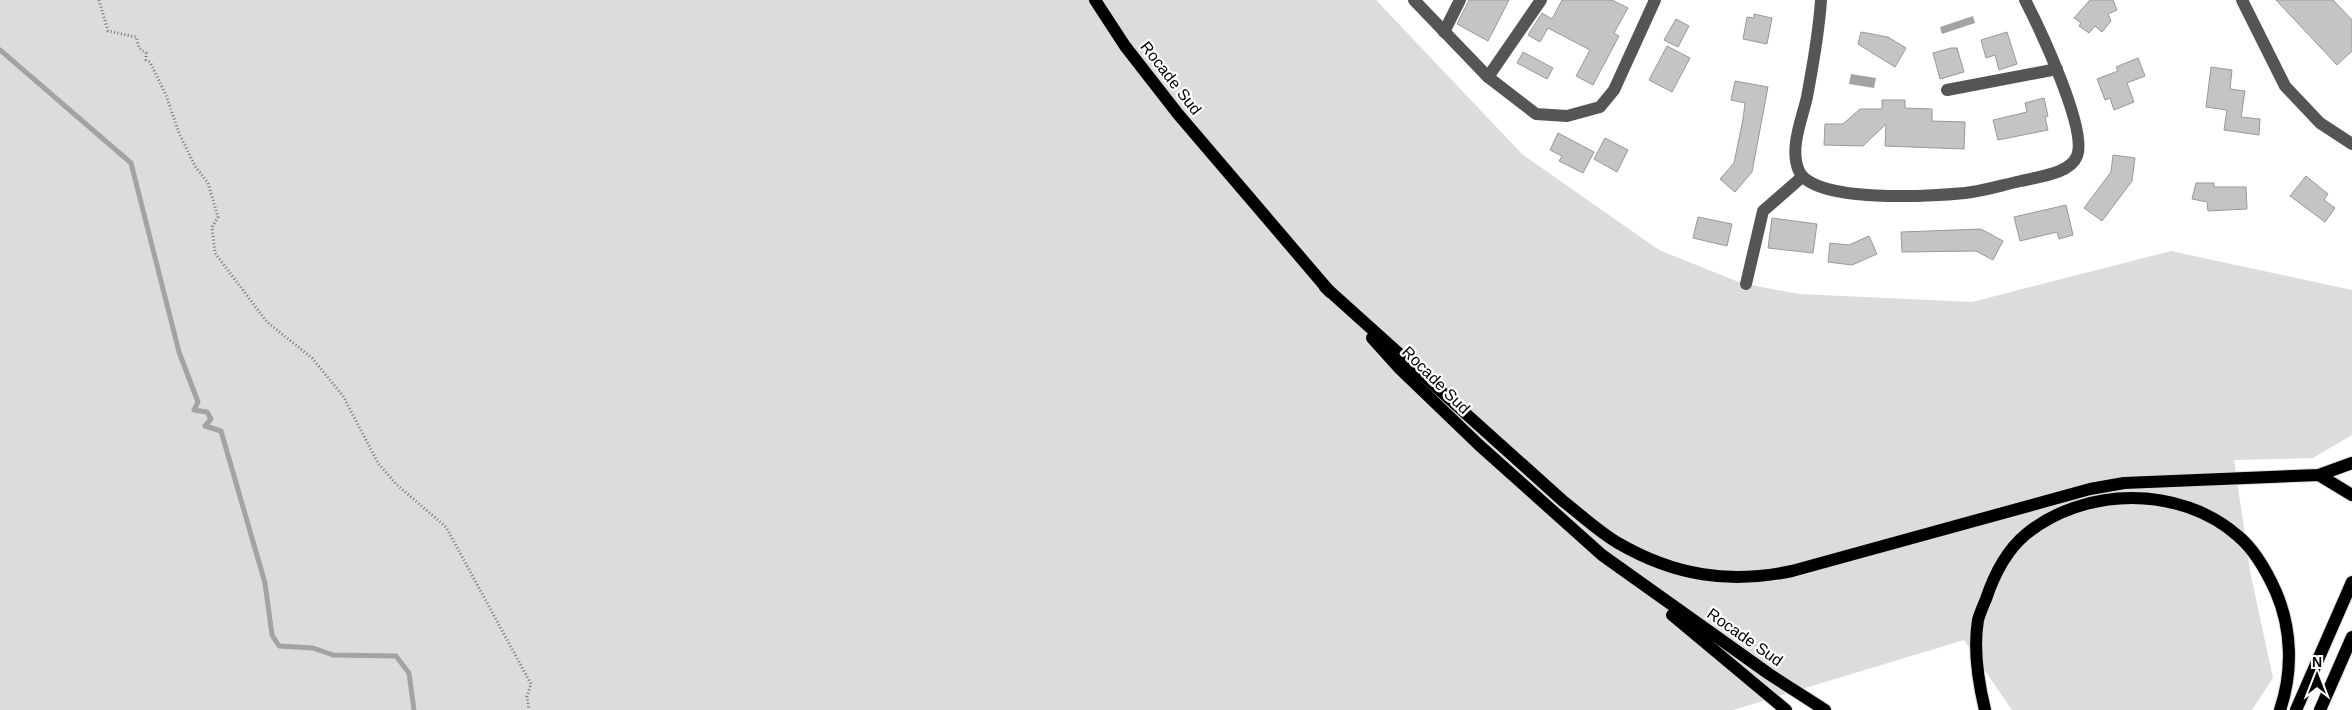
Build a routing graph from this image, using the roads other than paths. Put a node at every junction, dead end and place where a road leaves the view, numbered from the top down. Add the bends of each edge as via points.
1 (1095, 0) edge
2 (1414, 0) edge
3 (1460, 0) edge
4 (1541, 0) edge
5 (1655, 0) edge
6 (1820, 0) edge
7 (2026, 0) edge
8 (2242, 0) edge
9 (1444, 32) junction
10 (2057, 69) junction
11 (1488, 77) junction
12 (1947, 90) dead end
13 (2352, 144) edge
14 (1802, 176) junction
15 (1746, 284) dead end
16 (1325, 287) junction
17 (2352, 463) edge
18 (2319, 475) junction
19 (2352, 496) edge
20 (1602, 555) junction
21 (2352, 582) edge
22 (2352, 637) edge
23 (1786, 710) edge
24 (1825, 710) edge
25 (1985, 710) edge
26 (2280, 710) edge
27 (2296, 710) edge
28 (2320, 710) edge

1 - 16 main road, Rocade Sud via 1125,46 1178,114
2 - 9 street
3 - 9 street
4 - 11 street
5 - 11 street via 1614,90 1600,106 1567,116 1536,114
6 - 14 street via 1819,26 1796,146 1796,162
7 - 10 street
8 - 13 street via 2285,86 2320,123
9 - 11 street
10 - 12 street
10 - 14 street via 2079,136 2079,148 2070,165 2052,174 1967,193 1902,196 1831,191 1810,183
14 - 15 street via 1762,211
16 - 18 main road via 1589,521 1617,542 1648,558 1709,576 1758,576 1792,571 2062,496 2124,483
16 - 20 main road, Rocade Sud via 1400,369
17 - 18 main road
18 - 19 main road
20 - 23 main road
20 - 24 main road, Rocade Sud
21 - 27 main road
22 - 28 main road
25 - 26 main road via 1977,677 1978,620 1994,576 2008,555 2024,536 2048,519 2091,503 2128,498 2168,501 2221,523 2239,537 2267,572 2288,632 2289,665

